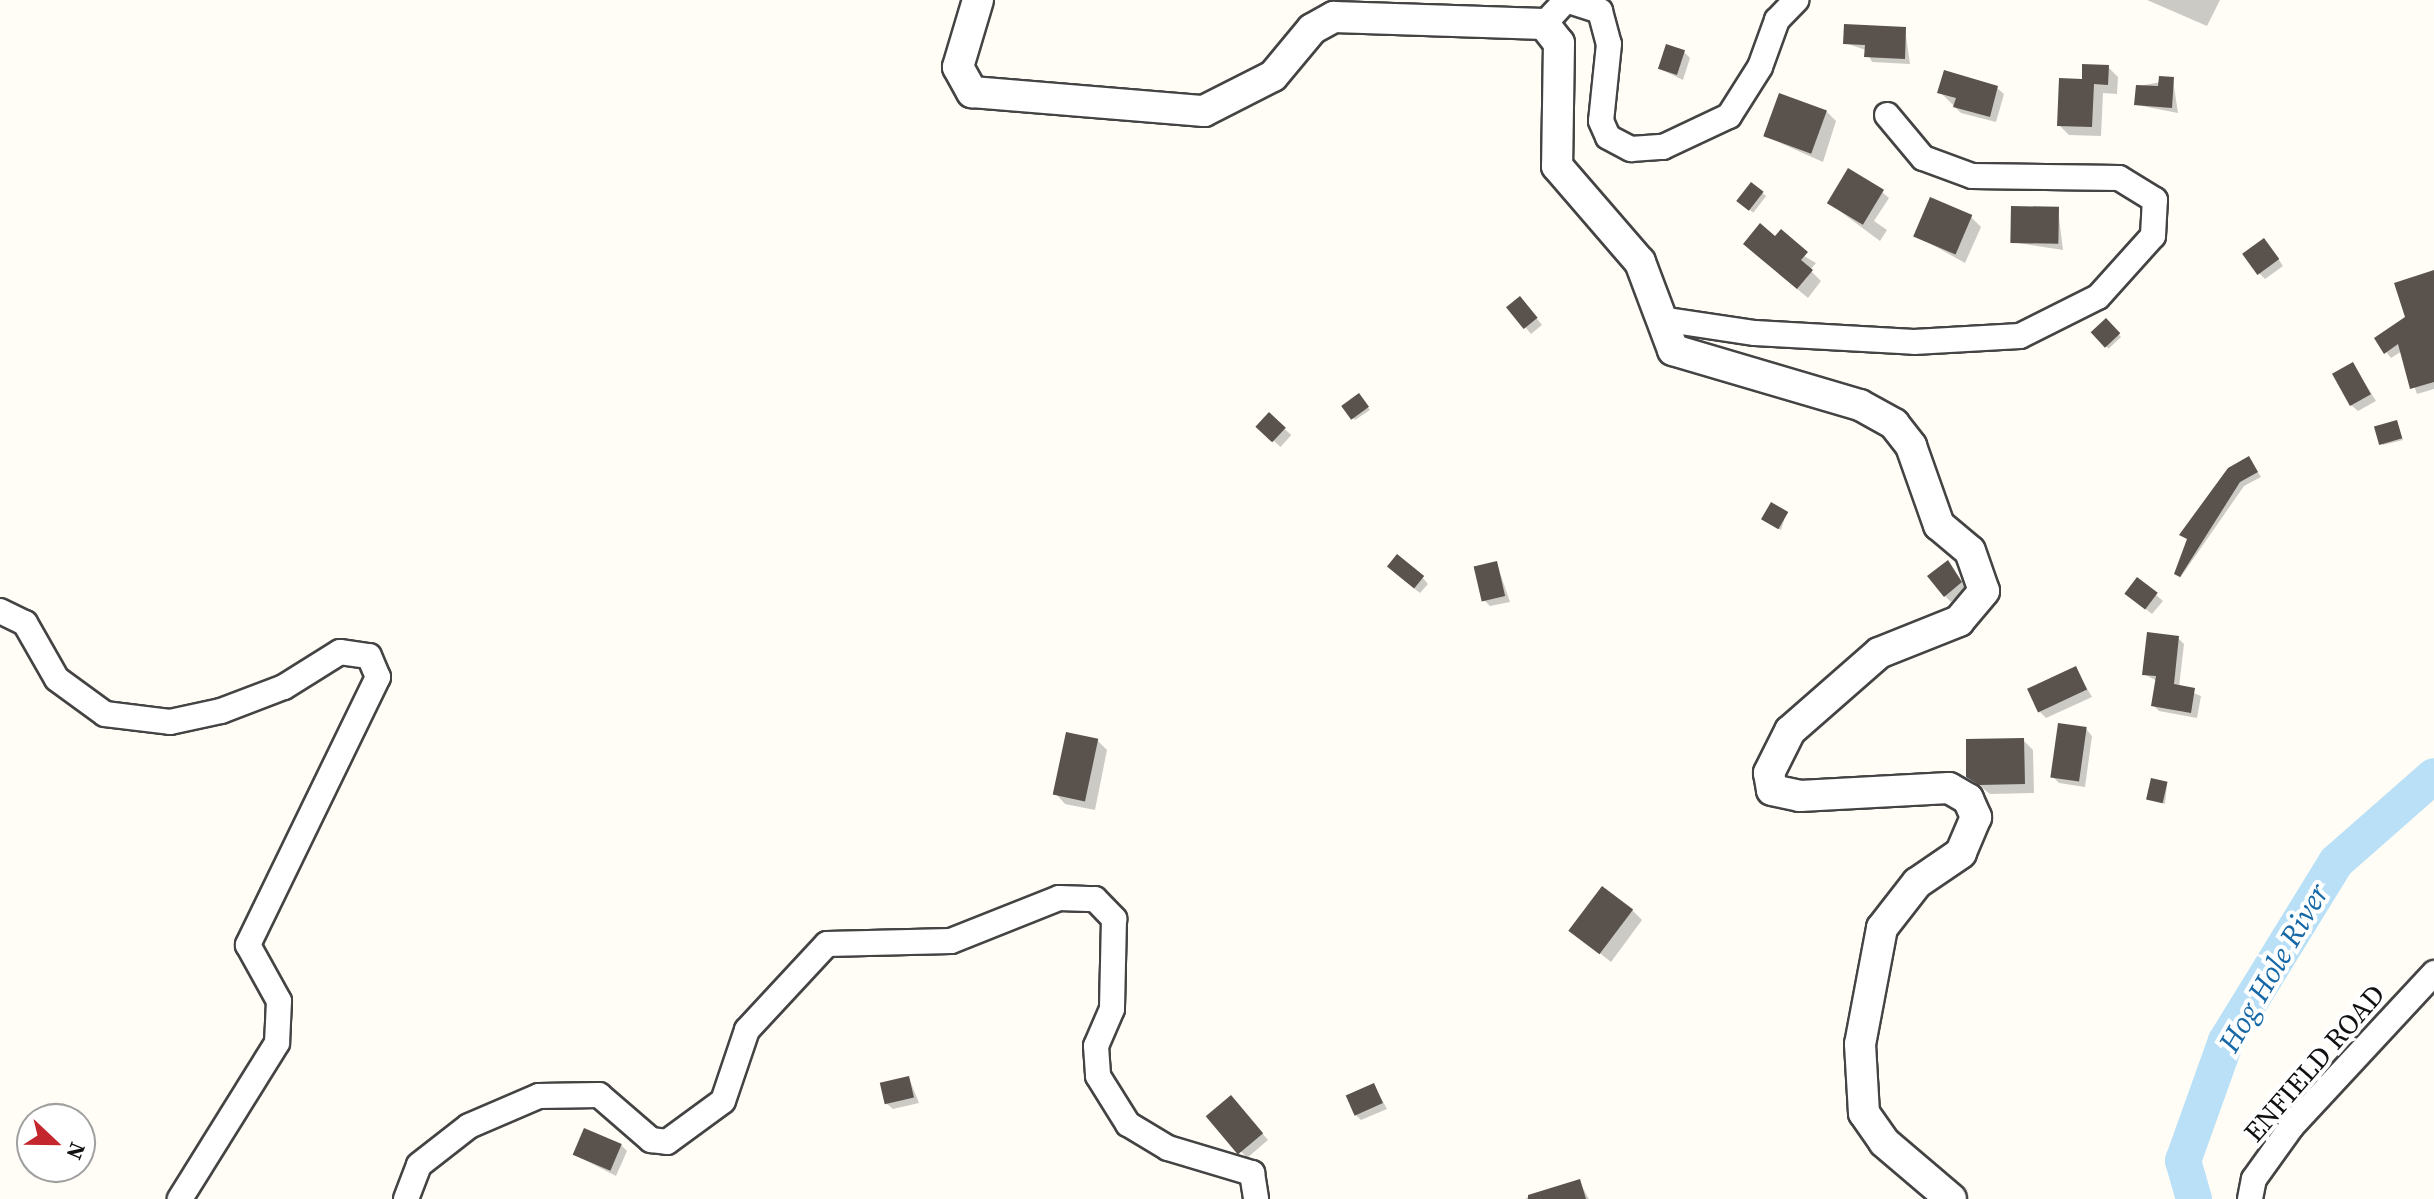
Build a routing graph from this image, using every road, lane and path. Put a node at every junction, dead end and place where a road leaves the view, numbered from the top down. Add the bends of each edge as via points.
1 (978, 0) edge
2 (1796, 0) edge
3 (1544, 24) junction
4 (1887, 115) dead end
5 (1661, 319) junction
6 (0, 611) edge
7 (2434, 973) edge
8 (180, 1199) edge
9 (406, 1199) edge
10 (1256, 1199) edge
11 (1951, 1199) edge
12 (2250, 1199) edge

1 - 3 street via 958,67 972,92 1204,111 1273,76 1312,29 1334,17
2 - 3 street via 1777,20 1760,67 1729,116 1663,147 1631,149 1608,137 1601,121 1609,44 1600,11 1566,0
3 - 5 street via 1559,43 1557,166 1622,236
4 - 5 street via 1923,158 1972,176 2119,178 2155,200 2153,236 2098,297 2020,336 1914,342 1755,333
5 - 11 street via 1665,338 1684,356 1860,405 1894,424 1911,446 1939,525 1982,572 1976,607 1879,653 1790,731 1769,773 1772,790 1800,796 1949,788 1968,799 1976,817 1961,853 1917,883 1882,928 1860,1044 1864,1113 1884,1142
6 - 8 street via 25,623 57,679 105,714 170,722 221,711 284,687 340,652 369,656 378,677 248,945 279,1001 277,1043
7 - 12 street, ENFIELD ROAD via 2292,1126 2254,1179
9 - 10 street via 419,1165 469,1126 539,1096 599,1095 651,1140 667,1142 723,1101 747,1030 827,944 951,941 1059,898 1095,899 1114,919 1112,1009 1097,1061 1098,1076 1128,1124 1168,1148 1252,1173

